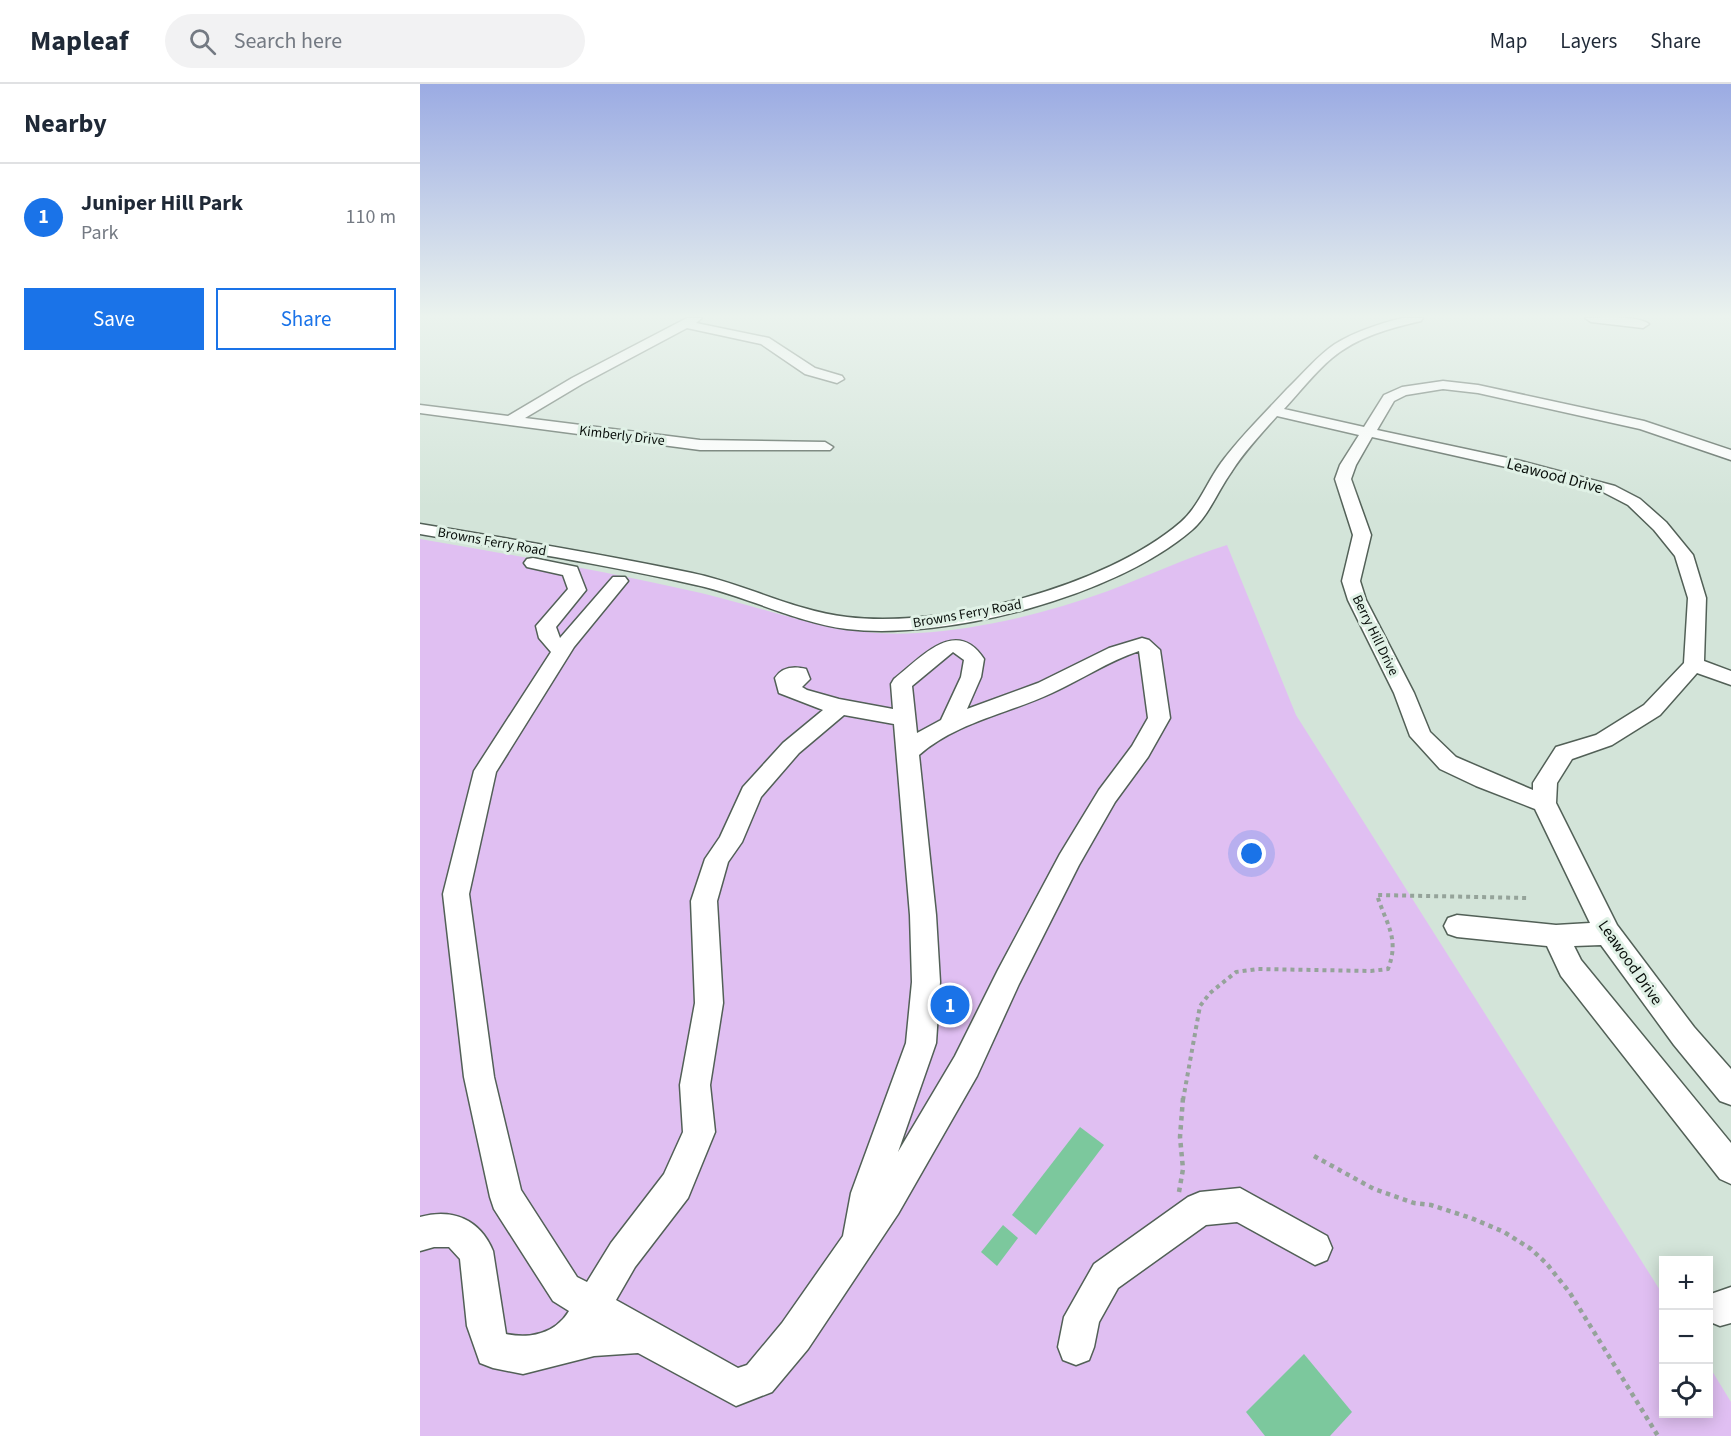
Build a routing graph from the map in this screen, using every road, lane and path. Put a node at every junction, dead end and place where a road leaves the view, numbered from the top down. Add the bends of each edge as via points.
1 (577, 381) edge
2 (1302, 381) edge
3 (420, 409) edge
4 (1273, 411) junction
5 (510, 420) junction
6 (1366, 432) junction
7 (825, 447) dead end
8 (1731, 455) edge
9 (420, 529) edge
10 (420, 543) edge
11 (619, 581) dead end
12 (561, 652) junction
13 (1694, 664) junction
14 (1731, 678) edge
15 (786, 688) dead end
16 (841, 706) junction
17 (903, 718) junction
18 (949, 724) junction
19 (908, 752) junction
20 (1544, 803) junction
21 (1528, 898) dead end
22 (1457, 926) dead end
23 (1608, 933) junction
24 (1556, 936) junction
25 (1731, 1091) edge
26 (1314, 1156) dead end
27 (1731, 1168) edge
28 (1179, 1196) dead end
29 (420, 1234) edge
30 (857, 1245) junction
31 (1316, 1248) dead end
32 (592, 1306) junction
33 (641, 1335) junction
34 (558, 1347) junction
35 (1076, 1347) dead end
36 (1658, 1436) edge

1 - 5 street
2 - 4 street, Browns Ferry Road
3 - 5 street, Kimberly Drive
4 - 6 street, Leawood Drive
4 - 9 street, Browns Ferry Road via 1231,461 1198,514 1163,544 1110,572 1041,599 930,621 875,625 833,621 701,580
5 - 7 street, Kimberly Drive via 700,445
6 - 8 street, Berry Hill Drive via 1389,398 1402,391 1443,385 1644,425
6 - 13 street, Leawood Drive via 1529,468 1609,489 1634,502 1684,555 1697,598
6 - 20 street, Berry Hill Drive via 1343,479 1362,535 1351,581 1421,736 1448,763
10 - 12 street via 571,571 577,590 546,626 549,638
11 - 12 street
12 - 32 street via 485,771 456,894 479,1077 506,1197 565,1289
13 - 14 street
13 - 20 street via 1652,710 1604,740 1564,753 1545,783
15 - 16 street
16 - 17 street
16 - 32 street via 790,748 751,793 730,842 717,859 704,901 709,1003 695,1085 699,1132 676,1186 623,1255
17 - 18 street via 901,684 947,647 957,645 974,659 971,677
17 - 19 street
18 - 19 street via 923,737
18 - 30 street via 1046,688 1121,649 1142,644 1150,650 1159,718 1069,861 966,1066
19 - 30 street via 926,970 921,1043 867,1193
20 - 23 street, Leawood Drive
21 - 28 path via 1377,895 1395,942 1388,969 1258,969 1236,972 1221,982 1200,1006 1191,1043 1181,1113 1183,1169
22 - 24 street
23 - 24 street
23 - 25 street, Leawood Drive via 1684,1036
24 - 27 street via 1571,968
26 - 36 path via 1374,1189 1471,1218 1531,1249 1548,1264 1569,1293
29 - 34 street via 456,1231 476,1251 485,1326 493,1350 523,1356
30 - 33 street via 795,1336 759,1379 736,1388
31 - 35 street via 1240,1205 1200,1209 1106,1276 1082,1317
32 - 33 street
32 - 34 street via 576,1333
33 - 34 street via 594,1338

